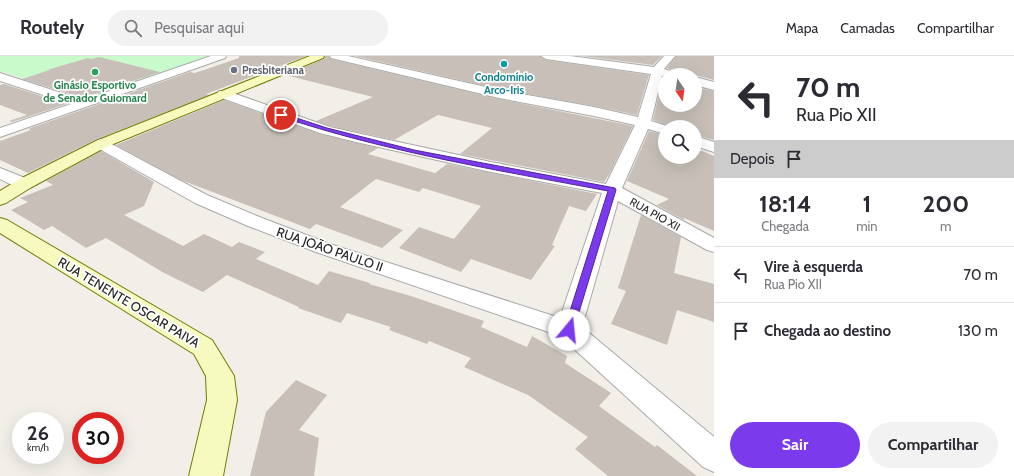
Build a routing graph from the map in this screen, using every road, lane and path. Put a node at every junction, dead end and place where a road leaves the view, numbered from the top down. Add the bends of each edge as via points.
1 (221, 56) edge
2 (319, 56) edge
3 (335, 56) edge
4 (546, 56) edge
5 (670, 56) edge
6 (666, 68) edge
7 (658, 72) edge
8 (0, 77) edge
9 (702, 83) edge
10 (714, 86) edge
11 (658, 89) edge
12 (223, 94) junction
13 (84, 104) junction
14 (644, 122) junction
15 (658, 127) edge
16 (0, 133) edge
17 (101, 144) junction
18 (702, 144) edge
19 (714, 148) edge
20 (0, 174) edge
21 (24, 184) junction
22 (612, 190) junction
23 (0, 199) edge
24 (0, 224) edge
25 (714, 246) edge
26 (569, 330) junction
27 (714, 457) edge
28 (206, 476) edge

1 - 13 street
2 - 12 street
3 - 14 street via 475,89
4 - 7 street
5 - 6 street
8 - 13 street
9 - 10 street
11 - 14 street
12 - 17 street
12 - 22 street, RUA PIO XII via 325,130 361,139 483,166
13 - 16 street
14 - 15 street
14 - 22 street
17 - 21 street
17 - 26 street, RUA JOÃO PAULO II via 201,199 255,222 323,248
18 - 19 street
20 - 21 street
21 - 23 street
22 - 25 street, RUA PIO XII
22 - 26 street
24 - 28 street, RUA TENENTE OSCAR PAIVA via 203,347 220,376 222,400
26 - 27 street, RUA JOÃO PAULO II

